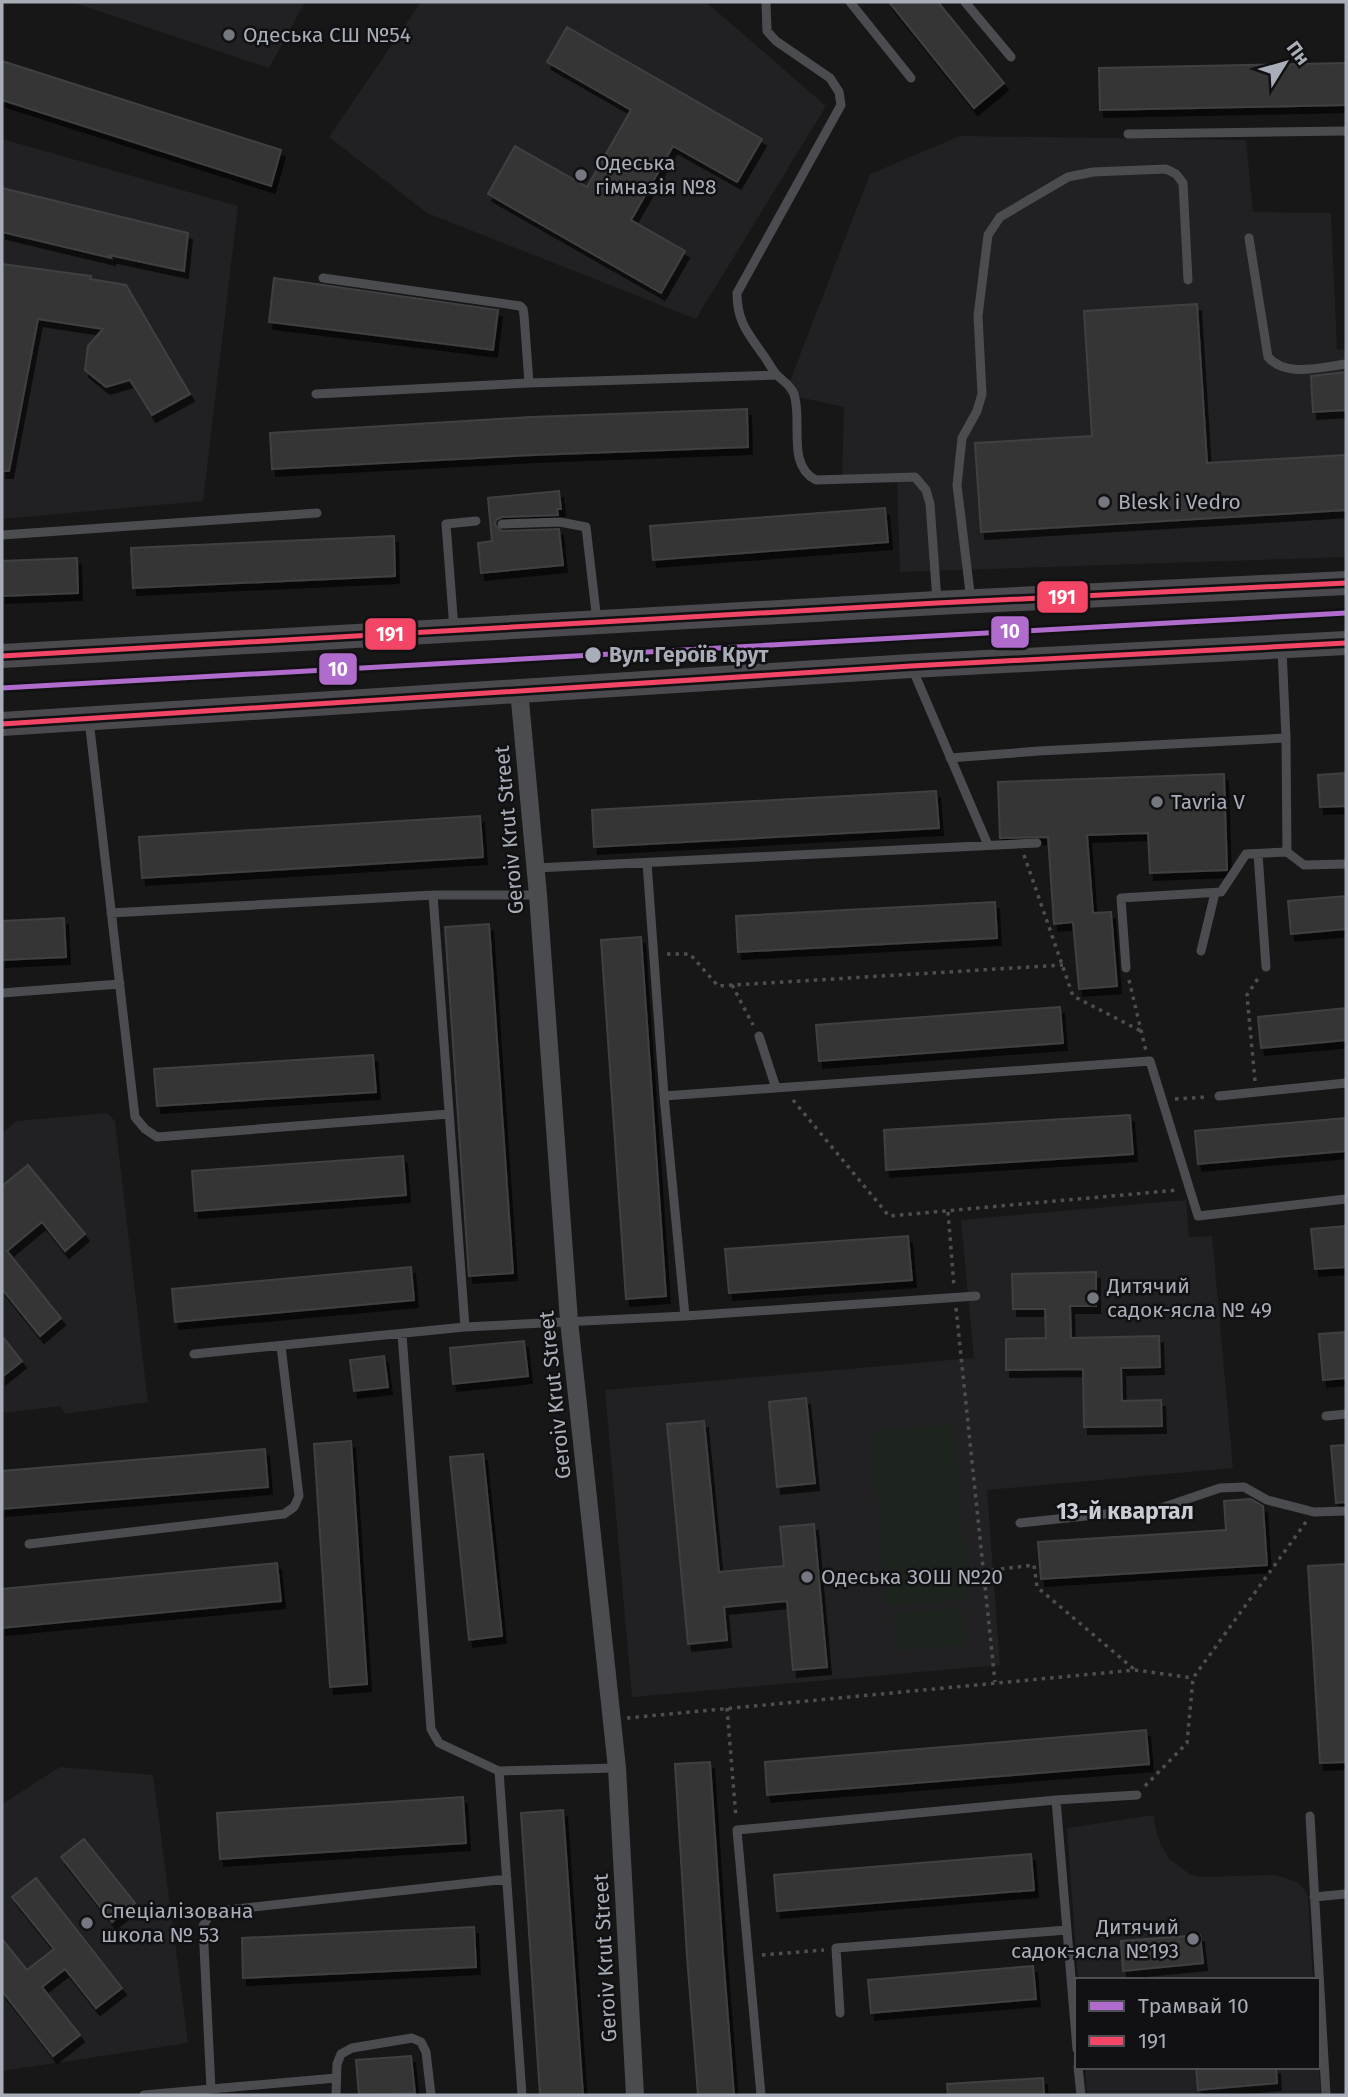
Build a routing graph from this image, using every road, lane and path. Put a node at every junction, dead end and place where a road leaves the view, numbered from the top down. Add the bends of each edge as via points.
1 (766, 2) edge
2 (850, 2) edge
3 (964, 2) edge
4 (1011, 57) dead end
5 (911, 78) dead end
6 (1346, 132) edge
7 (1128, 134) dead end
8 (1250, 238) dead end
9 (323, 278) dead end
10 (1188, 280) dead end
11 (1346, 364) edge
12 (777, 375) junction
13 (529, 383) junction
14 (316, 394) dead end
15 (317, 513) dead end
16 (476, 522) dead end
17 (502, 524) dead end
18 (2, 535) edge
19 (1346, 583) edge
20 (971, 601) junction
21 (937, 603) junction
22 (597, 623) junction
23 (454, 631) junction
24 (1346, 643) edge
25 (1282, 647) junction
26 (2, 656) edge
27 (911, 666) junction
28 (519, 690) junction
29 (89, 720) junction
30 (2, 724) edge
31 (1286, 738) junction
32 (950, 758) junction
33 (1037, 843) dead end
34 (1020, 844) junction
35 (988, 845) junction
36 (1287, 852) junction
37 (1258, 854) junction
38 (647, 863) junction
39 (1346, 864) edge
40 (536, 868) junction
41 (1216, 893) junction
42 (433, 895) junction
43 (538, 895) junction
44 (111, 913) junction
45 (1201, 951) dead end
46 (654, 954) junction
47 (1063, 965) junction
48 (1266, 967) joint
49 (1126, 968) joint
50 (120, 984) junction
51 (731, 985) junction
52 (2, 993) edge
53 (1141, 1031) junction
54 (759, 1036) joint
55 (1150, 1061) junction
56 (1346, 1083) edge
57 (779, 1088) junction
58 (1256, 1092) junction
59 (664, 1096) junction
60 (1219, 1096) joint
61 (1162, 1100) junction
62 (449, 1114) junction
63 (1190, 1189) junction
64 (1346, 1199) edge
65 (948, 1212) junction
66 (976, 1296) dead end
67 (955, 1298) junction
68 (685, 1316) junction
69 (569, 1321) junction
70 (465, 1328) junction
71 (402, 1334) junction
72 (282, 1346) junction
73 (194, 1354) dead end
74 (1346, 1414) edge
75 (1326, 1416) dead end
76 (1346, 1511) edge
77 (1314, 1512) junction
78 (1020, 1523) dead end
79 (29, 1544) dead end
80 (983, 1571) junction
81 (1135, 1670) junction
82 (1192, 1678) junction
83 (995, 1682) junction
84 (727, 1708) junction
85 (613, 1719) junction
86 (618, 1768) junction
87 (499, 1771) junction
88 (1137, 1795) joint
89 (1056, 1800) junction
90 (1310, 1816) dead end
91 (737, 1830) junction
92 (507, 1879) junction
93 (1346, 1894) edge
94 (1314, 1897) junction
95 (1067, 1930) junction
96 (836, 1948) junction
97 (748, 1956) junction
98 (1319, 1978) edge
99 (1320, 1996) edge
100 (841, 2013) dead end
101 (1075, 2025) edge
102 (1078, 2069) edge
103 (336, 2078) junction
104 (211, 2089) junction
105 (144, 2095) edge
106 (336, 2095) edge
107 (431, 2095) edge
108 (522, 2095) edge
109 (635, 2095) edge
110 (761, 2095) edge
111 (1081, 2095) edge
112 (1326, 2095) edge

1 - 12 lane via 767,31 830,78 841,105 737,293 742,327
2 - 5 lane
3 - 4 lane
6 - 7 lane
8 - 11 lane via 1268,357 1286,370
9 - 13 lane via 520,306
10 - 20 lane via 1183,183 1166,169 1068,177 1000,217 988,235 978,316 982,394 962,438 957,485
12 - 13 lane
12 - 21 lane via 794,395 800,463 807,475 816,480 915,477 926,489
13 - 14 lane
15 - 18 lane
16 - 23 lane via 446,524
17 - 22 lane via 561,522 586,527
19 - 20 main road
20 - 21 main road
21 - 22 main road
22 - 23 main road
23 - 26 main road
24 - 25 main road
25 - 27 main road
25 - 31 lane
27 - 28 main road
27 - 32 lane
28 - 29 main road
28 - 40 street, Geroiv Krut Street
29 - 30 main road
29 - 44 lane
31 - 32 lane
31 - 36 lane
32 - 35 lane
33 - 34 lane
34 - 35 lane
34 - 47 path
35 - 38 lane
36 - 37 lane
36 - 39 lane via 1304,865
37 - 41 lane via 1246,854
37 - 48 lane
38 - 40 lane
38 - 46 lane
40 - 43 street, Geroiv Krut Street
41 - 45 lane
41 - 49 lane via 1121,898
42 - 43 lane
42 - 44 lane
42 - 62 lane
43 - 69 street, Geroiv Krut Street
44 - 50 lane
46 - 51 path via 690,954 718,986
46 - 59 lane
47 - 51 path
47 - 53 path via 1073,996
48 - 58 path via 1247,995
49 - 53 path
50 - 52 lane
50 - 62 lane via 135,1117 157,1137
51 - 54 path
53 - 55 path
54 - 57 lane
55 - 57 lane
55 - 61 lane
56 - 58 lane
57 - 59 lane
57 - 65 path via 889,1216
58 - 60 lane
59 - 68 lane
60 - 61 path
61 - 63 lane
62 - 70 lane
63 - 64 lane via 1198,1216
63 - 65 path
65 - 67 path
66 - 67 lane
67 - 68 lane
67 - 80 path
68 - 69 lane
69 - 70 lane
69 - 85 street, Geroiv Krut Street
70 - 71 lane
71 - 72 lane
71 - 87 lane via 431,1729 439,1743
72 - 73 lane
72 - 79 lane via 299,1496 294,1507 284,1514
74 - 75 lane
76 - 77 lane
77 - 78 lane via 1267,1500 1244,1487 1220,1488 1161,1508
77 - 82 path
80 - 81 path via 1034,1565 1037,1587
80 - 83 path
81 - 82 path
81 - 83 path
82 - 88 path via 1187,1743
83 - 84 path
84 - 85 path
84 - 91 path
85 - 86 street, Geroiv Krut Street
86 - 87 lane
86 - 109 street, Geroiv Krut Street
87 - 92 lane
88 - 89 lane
89 - 91 lane
89 - 95 lane
90 - 94 lane
91 - 97 lane
92 - 104 lane via 210,1914 203,1926
92 - 108 lane
93 - 94 lane
94 - 98 lane
95 - 96 lane
95 - 101 lane
96 - 97 path
96 - 100 lane
97 - 110 lane
99 - 112 lane
102 - 111 lane
103 - 104 lane
103 - 106 lane
103 - 107 lane via 341,2054 352,2048 412,2038 421,2042 426,2052
104 - 105 lane

